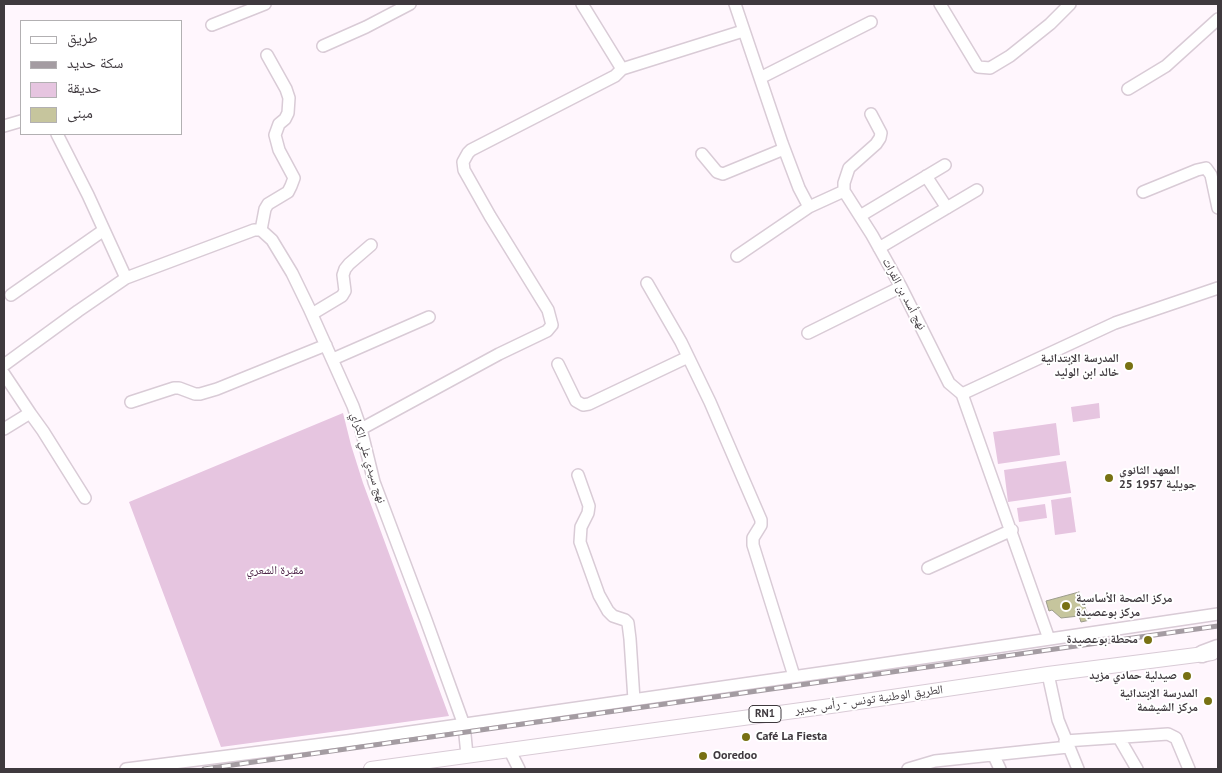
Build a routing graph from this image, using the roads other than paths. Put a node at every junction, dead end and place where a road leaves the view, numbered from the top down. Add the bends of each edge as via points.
1 (265, 4) edge
2 (410, 4) edge
3 (582, 4) edge
4 (735, 4) edge
5 (940, 4) edge
6 (1070, 4) edge
7 (1218, 19) edge
8 (871, 22) dead end
9 (212, 25) dead end
10 (743, 31) junction
11 (323, 46) dead end
12 (268, 55) dead end
13 (622, 69) junction
14 (760, 78) junction
15 (1128, 89) dead end
16 (871, 114) dead end
17 (20, 121) edge
18 (4, 126) edge
19 (57, 135) edge
20 (784, 149) junction
21 (702, 154) dead end
22 (945, 165) dead end
23 (926, 176) junction
24 (977, 190) dead end
25 (844, 191) junction
26 (1143, 192) dead end
27 (809, 207) junction
28 (947, 208) junction
29 (1218, 208) edge
30 (860, 216) junction
31 (104, 230) junction
32 (261, 230) junction
33 (371, 245) dead end
34 (879, 248) junction
35 (737, 256) dead end
36 (126, 278) junction
37 (647, 283) dead end
38 (901, 287) junction
39 (1218, 288) edge
40 (10, 295) dead end
41 (312, 314) junction
42 (429, 317) dead end
43 (808, 334) dead end
44 (326, 345) junction
45 (688, 357) junction
46 (333, 359) junction
47 (558, 364) dead end
48 (4, 365) edge
49 (4, 374) edge
50 (962, 394) junction
51 (131, 402) dead end
52 (30, 413) junction
53 (361, 429) junction
54 (4, 430) edge
55 (578, 475) dead end
56 (85, 498) dead end
57 (1012, 530) junction
58 (928, 568) dead end
59 (1218, 614) edge
60 (1049, 638) junction
61 (1218, 648) edge
62 (1218, 652) edge
63 (1202, 654) junction
64 (1048, 674) junction
65 (794, 676) junction
66 (634, 700) junction
67 (464, 725) junction
68 (1119, 738) junction
69 (1066, 744) junction
70 (509, 750) junction
71 (467, 755) junction
72 (994, 756) junction
73 (387, 768) edge
74 (126, 769) edge
75 (371, 769) edge
76 (519, 769) edge
77 (908, 769) edge
78 (1000, 769) edge
79 (1078, 769) edge
80 (1137, 769) edge
81 (1189, 769) edge

1 - 9 street
2 - 11 street
3 - 13 street
4 - 10 street
5 - 6 street via 978,67 990,68 1050,24
7 - 15 street via 1166,66
8 - 14 street
10 - 13 street
10 - 14 street
12 - 32 street via 289,98 288,114 275,135 294,178 288,192 268,204
13 - 53 street via 615,76 471,150 464,162 464,170 472,185 548,310 553,323 550,329
14 - 20 street
16 - 25 street via 881,133 880,138 849,168
17 - 18 street
19 - 31 street
20 - 21 street via 723,174 717,172
20 - 27 street
22 - 23 street
23 - 28 street
23 - 30 street
24 - 28 street
25 - 27 street
25 - 30 street, نهج أسد بن الفرات
26 - 29 street via 1206,168 1211,175
27 - 35 street
28 - 34 street
30 - 34 street, نهج أسد بن الفرات
31 - 36 street
31 - 40 street
32 - 36 street
32 - 41 street, نهج سيدي علي الكراي via 272,240
33 - 41 street via 345,269 342,296
34 - 38 street, نهج أسد بن الفرات
36 - 48 street
37 - 45 street
38 - 43 street
38 - 50 street, نهج أسد بن الفرات via 950,383
39 - 50 street via 1114,324
41 - 44 street, نهج سيدي علي الكراي
42 - 46 street
44 - 46 street, نهج سيدي علي الكراي
44 - 51 street via 208,391 195,394 174,388
45 - 47 street via 583,405 576,401
45 - 65 street via 761,520 752,538 753,545
46 - 53 street, نهج سيدي علي الكراي
49 - 52 street
50 - 57 street, نهج أسد بن الفرات
52 - 54 street
52 - 56 street
53 - 67 street, نهج سيدي علي الكراي via 374,482
55 - 66 street via 589,506 581,527 580,542 608,611 628,623
57 - 58 street
57 - 60 street, نهج أسد بن الفرات
59 - 60 street
60 - 65 street
61 - 63 highway
62 - 63 main road, الطريق الوطنية تونس - رأس جدير / RN1
63 - 64 main road, الطريق الوطنية تونس - رأس جدير / RN1
64 - 69 street
64 - 70 main road, الطريق الوطنية تونس - رأس جدير / RN1
65 - 66 street
66 - 67 street
67 - 71 street, نهج سيدي علي الكراي
67 - 74 street
68 - 69 street
68 - 80 street
68 - 81 street via 1168,734 1176,738
69 - 72 street
69 - 79 street
70 - 71 main road, الطريق الوطنية تونس - رأس جدير / RN1
70 - 76 street
71 - 73 main road, الطريق الوطنية تونس - رأس جدير / RN1
72 - 77 street via 936,761
72 - 78 street
73 - 75 main road, الطريق الوطنية تونس - رأس جدير / RN1

